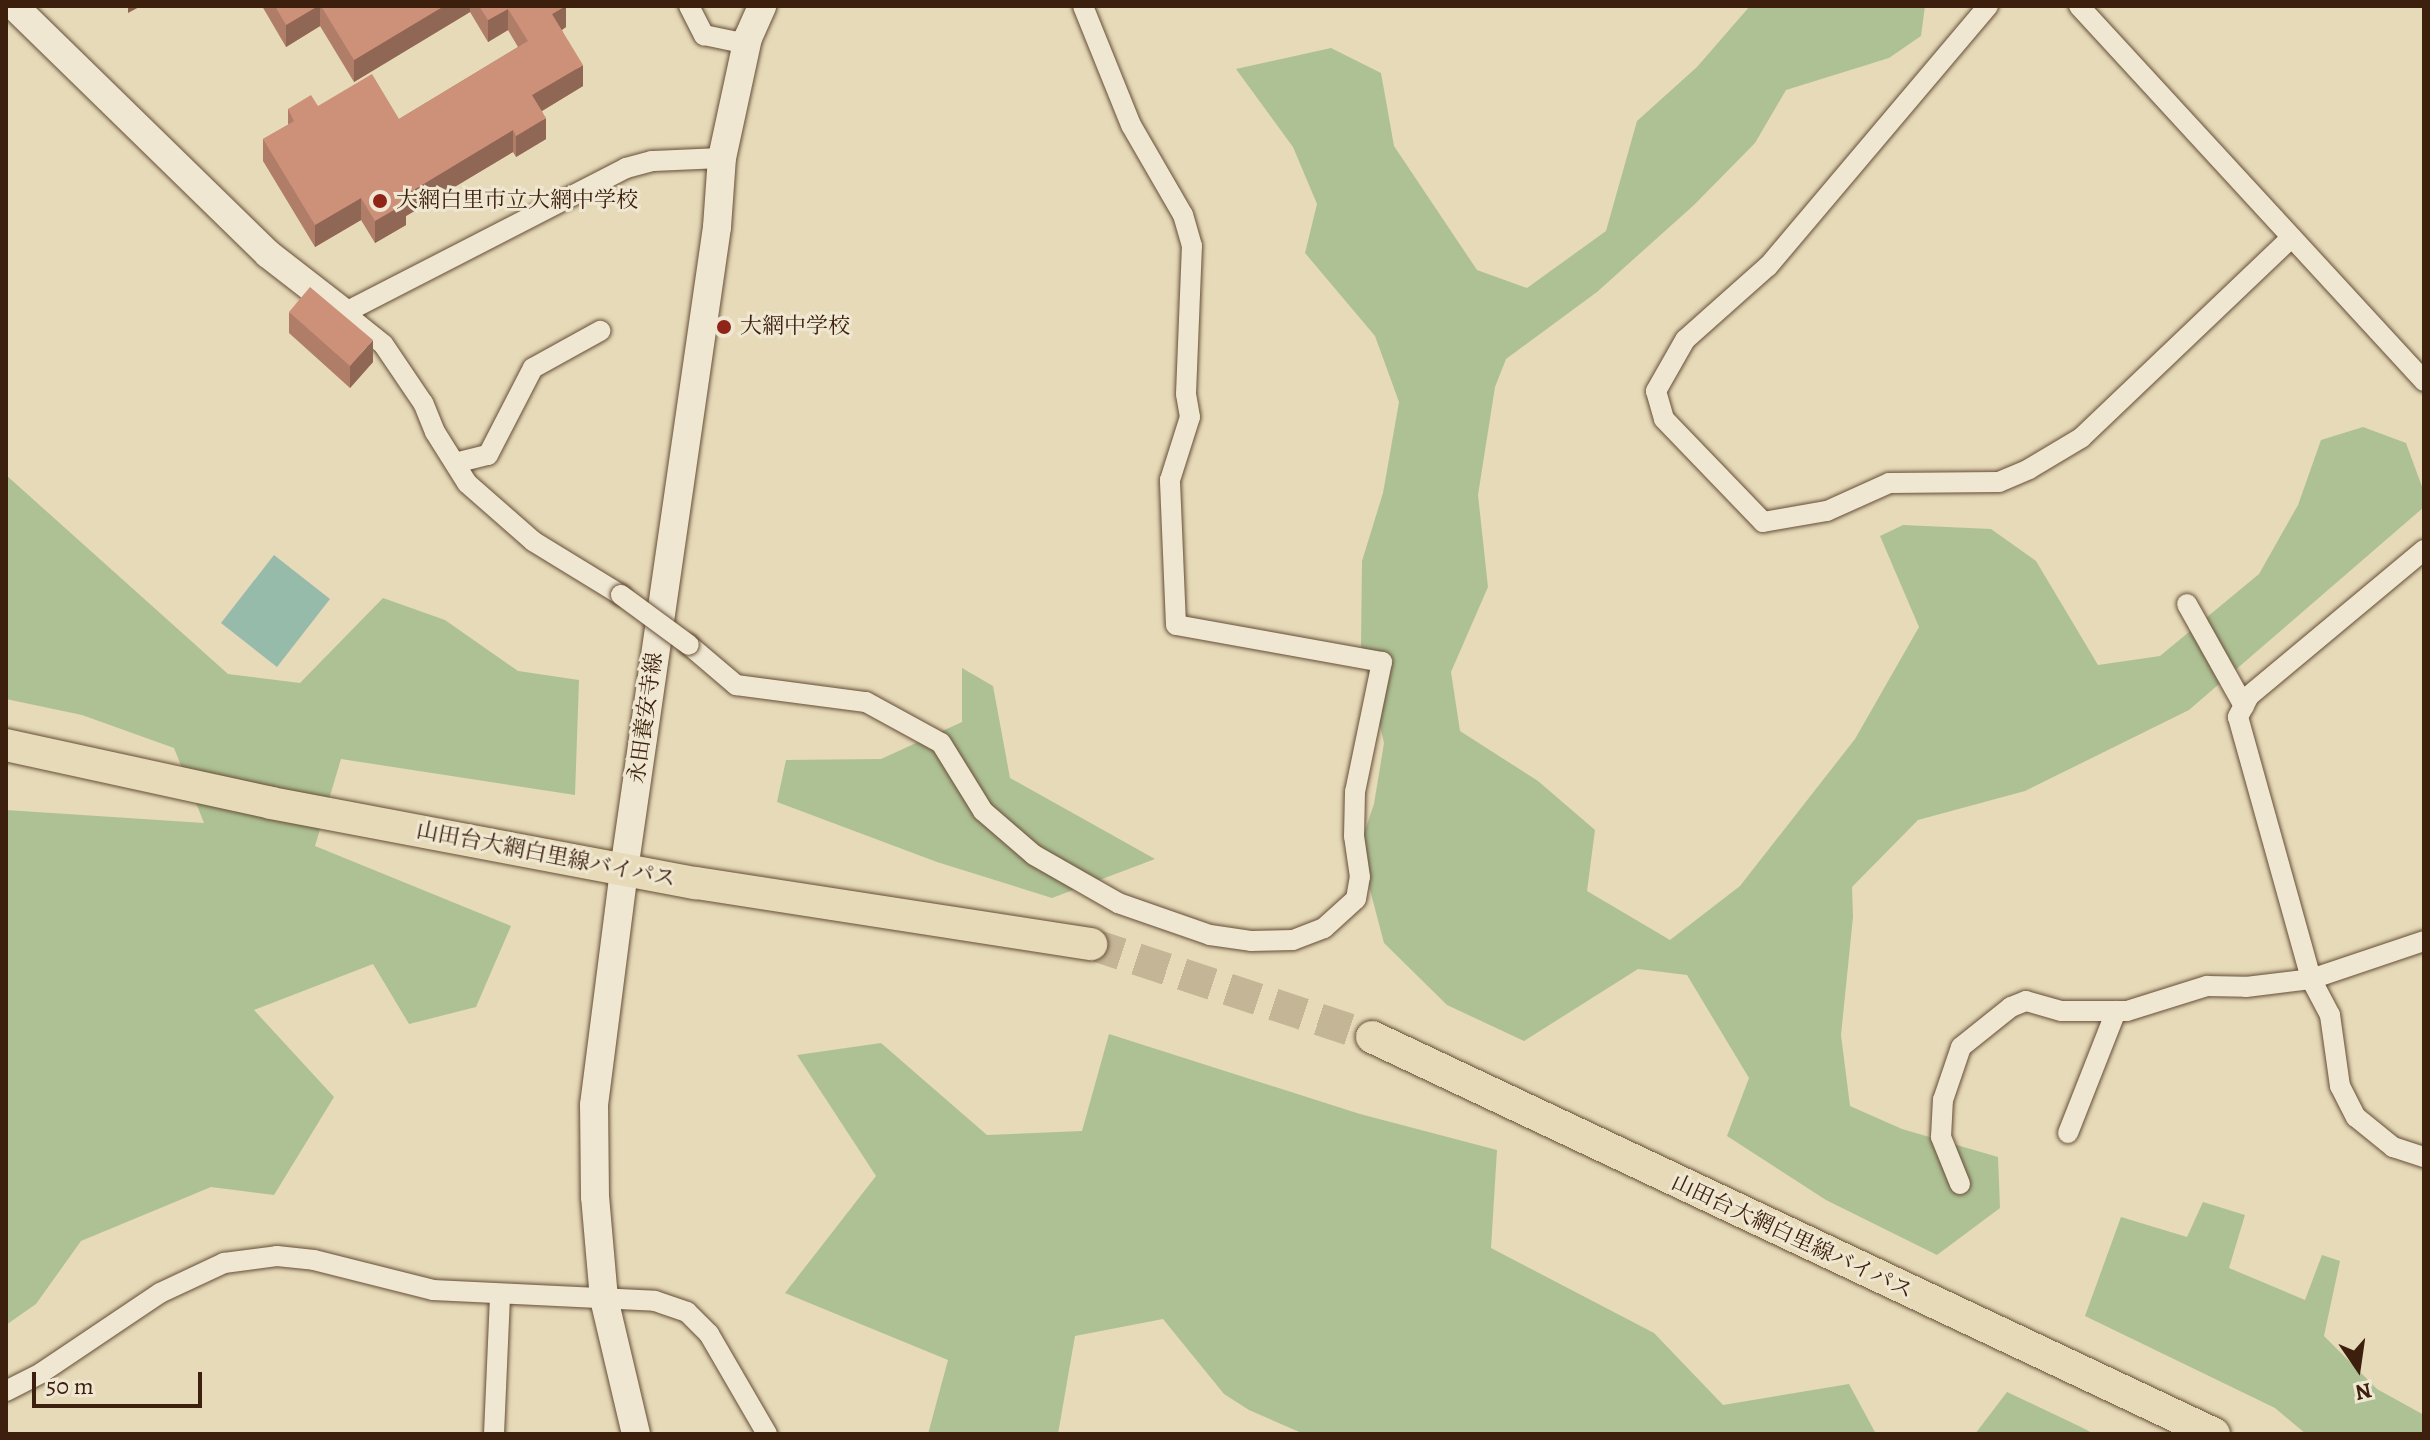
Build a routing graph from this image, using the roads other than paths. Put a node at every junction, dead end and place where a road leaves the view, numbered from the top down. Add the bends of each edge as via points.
1 (14, 6) edge
2 (689, 6) edge
3 (762, 6) edge
4 (1083, 6) edge
5 (1988, 6) edge
6 (2079, 6) edge
7 (747, 44) junction
8 (722, 158) junction
9 (2292, 237) junction
10 (344, 313) junction
11 (600, 331) dead end
12 (2424, 381) edge
13 (455, 463) junction
14 (2424, 550) edge
15 (2187, 604) dead end
16 (2244, 706) junction
17 (6, 745) edge
18 (624, 870) junction
19 (2424, 941) edge
20 (1091, 944) tunnel mouth
21 (2311, 979) junction
22 (2116, 1011) junction
23 (1372, 1037) tunnel mouth
24 (2068, 1133) dead end
25 (2424, 1157) edge
26 (1960, 1184) dead end
27 (500, 1294) junction
28 (604, 1299) junction
29 (6, 1391) edge
30 (494, 1434) edge
31 (636, 1434) edge
32 (767, 1434) edge
33 (2214, 1434) edge

1 - 10 street via 268,254
2 - 7 street via 704,35
3 - 7 street, 永田養安寺線
4 - 13 street, bridge via 1131,125 1183,215 1192,246 1186,394 1190,417 1170,480 1176,625 1382,662 1355,792 1360,877 1356,899 1324,928 1293,940 1251,941 1210,935 1118,903 1034,855 983,811 941,743 866,702 736,685 621,595 533,541 467,483
5 - 9 street via 1768,266 1685,340 1656,391 1664,419 1763,522 1827,511 1889,483 1999,482 2029,469 2081,438
6 - 9 street
7 - 8 street, 永田養安寺線
8 - 10 street via 652,161 626,168
8 - 18 street, 永田養安寺線 via 717,227
9 - 12 street
10 - 13 street via 383,344
11 - 13 street via 533,368 488,455
14 - 16 street via 2249,696
15 - 16 street
16 - 21 street via 2238,717
17 - 18 main road, 山田台大網白里線バイパス via 271,803
18 - 20 main road, 山田台大網白里線バイパス
18 - 28 street, 永田養安寺線 via 594,1105
19 - 21 street
21 - 22 street via 2207,986
21 - 25 street via 2330,1015 2340,1086 2356,1117 2393,1147
22 - 24 street
22 - 26 street via 2061,1011 2026,1001 1961,1047 1940,1120 1941,1137
23 - 33 main road, 山田台大網白里線バイパス
27 - 28 street
27 - 29 street via 433,1290 277,1256 224,1263 160,1293
27 - 30 street
28 - 31 street, 永田養安寺線
28 - 32 street via 655,1301 687,1312 709,1334

